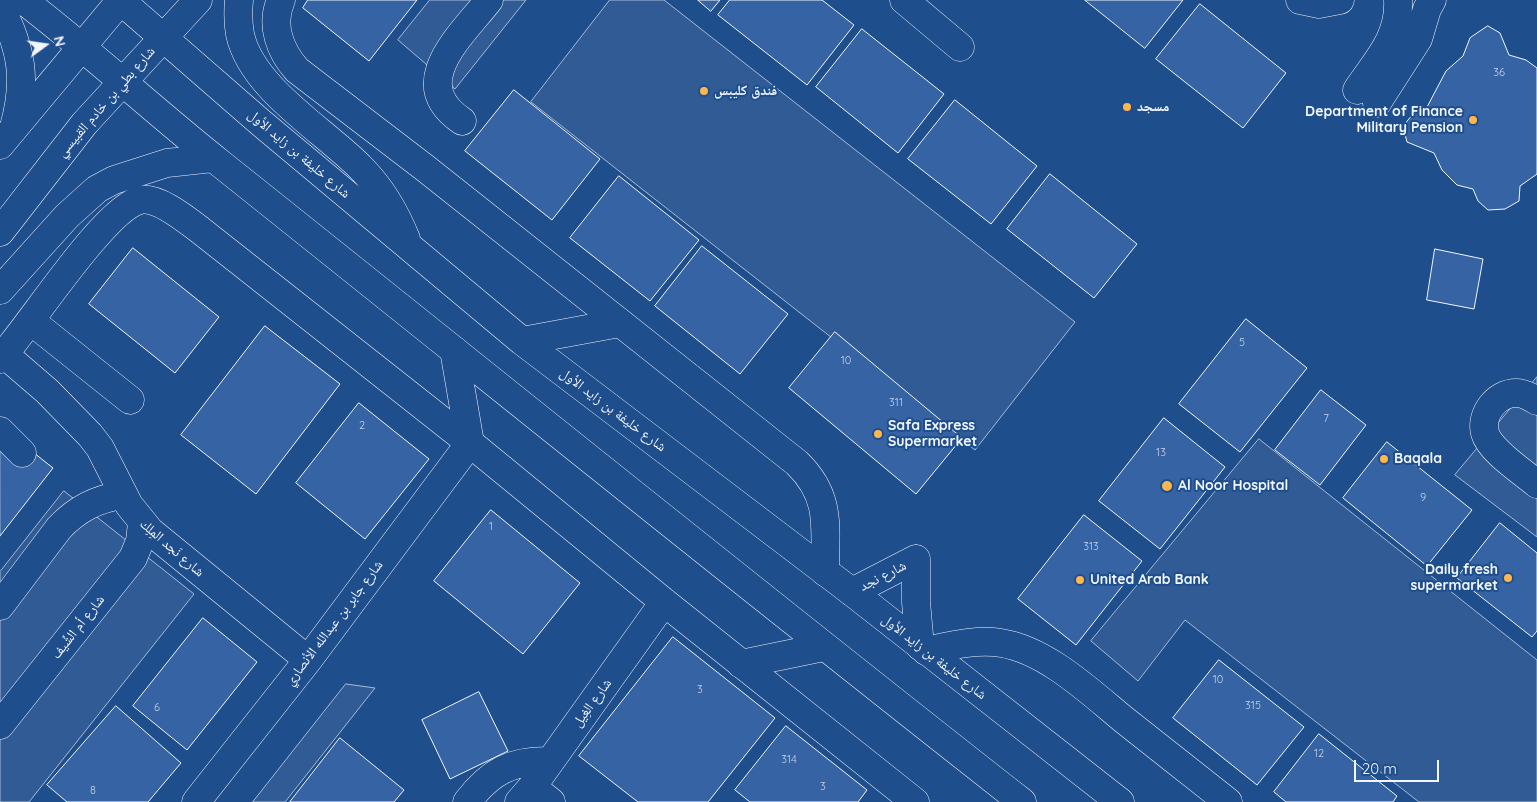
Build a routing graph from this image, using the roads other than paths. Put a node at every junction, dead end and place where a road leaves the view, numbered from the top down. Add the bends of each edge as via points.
1 (23, 0) edge
2 (121, 0) edge
3 (198, 0) edge
4 (239, 0) edge
5 (281, 0) edge
6 (489, 0) edge
7 (904, 0) edge
8 (1300, 0) edge
9 (1340, 0) edge
10 (1398, 0) edge
11 (1432, 0) edge
12 (0, 6) edge
13 (163, 37) junction
14 (960, 47) dead end
15 (82, 48) junction
16 (122, 82) junction
17 (462, 121) dead end
18 (7, 136) edge
19 (213, 158) junction
20 (0, 232) edge
21 (408, 245) junction
22 (0, 290) edge
23 (31, 320) junction
24 (620, 323) junction
25 (522, 340) junction
26 (454, 350) junction
27 (2, 357) edge
28 (130, 400) dead end
29 (1537, 401) edge
30 (0, 431) edge
31 (470, 443) junction
32 (22, 453) dead end
33 (1537, 484) edge
34 (123, 495) junction
35 (142, 523) junction
36 (825, 572) junction
37 (852, 592) junction
38 (664, 602) junction
39 (0, 606) edge
40 (824, 647) junction
41 (923, 648) junction
42 (308, 660) junction
43 (742, 664) junction
44 (0, 725) edge
45 (550, 761) junction
46 (534, 797) edge
47 (196, 802) edge
48 (467, 802) edge
49 (915, 802) edge
50 (1022, 802) edge
51 (1120, 802) edge
52 (1228, 802) edge

1 - 15 main road
2 - 13 main road, شارع خليفة بن زايد الأول
2 - 15 main road
3 - 13 main road, شارع بطي بن خادم القبيسي
4 - 21 main road via 240,35 252,63 277,94 362,169 390,206
5 - 24 main road via 277,33 288,60 297,70
6 - 17 main road via 446,56 438,72 437,84 444,106
7 - 14 main road
8 - 9 main road via 1319,4
10 - 11 main road via 1397,25 1367,96 1418,39
12 - 18 main road via 19,56 22,80 21,104
13 - 16 main road, شارع بطي بن خادم القبيسي
13 - 21 main road, شارع خليفة بن زايد الأول
15 - 16 main road
15 - 18 main road
16 - 19 main road
16 - 20 main road, شارع بطي بن خادم القبيسي via 84,124
19 - 22 main road via 167,163 114,180 97,189 67,216
19 - 26 main road
21 - 25 main road, شارع خليفة بن زايد الأول
23 - 27 main road
23 - 28 main road
23 - 31 main road via 93,238 118,214 142,199 157,203 173,210 200,230
24 - 25 main road
24 - 36 main road via 809,474 823,502
25 - 36 main road, شارع خليفة بن زايد الأول
26 - 31 main road
26 - 40 main road
27 - 34 main road, شارع نَجد المِلِك via 47,391 90,435
29 - 33 main road via 1515,393 1502,396 1491,405 1485,418 1485,433 1491,445
30 - 32 main road
31 - 38 main road
31 - 42 main road, شارع جابر بن عبدالله الأنصاري
34 - 35 main road, شارع نَجد المِلِك
34 - 39 main road via 94,502 69,517
35 - 42 main road, شارع نَجد المِلِك
35 - 44 main road, شارع أم الشِّيف via 140,541 133,558
36 - 37 main road, شارع خليفة بن زايد الأول
37 - 41 main road, شارع خليفة بن زايد الأول
37 - 41 main road, شارع نجد via 916,558 916,602
38 - 43 main road
38 - 45 main road, شارع الغِيل
40 - 43 main road
40 - 50 main road
41 - 51 main road, شارع خليفة بن زايد الأول
41 - 52 main road via 1001,642 1043,657
42 - 47 main road, شارع جابر بن عبدالله الأنصاري
43 - 49 main road
45 - 46 main road, شارع الغِيل
45 - 48 main road via 526,762 503,769 484,782

